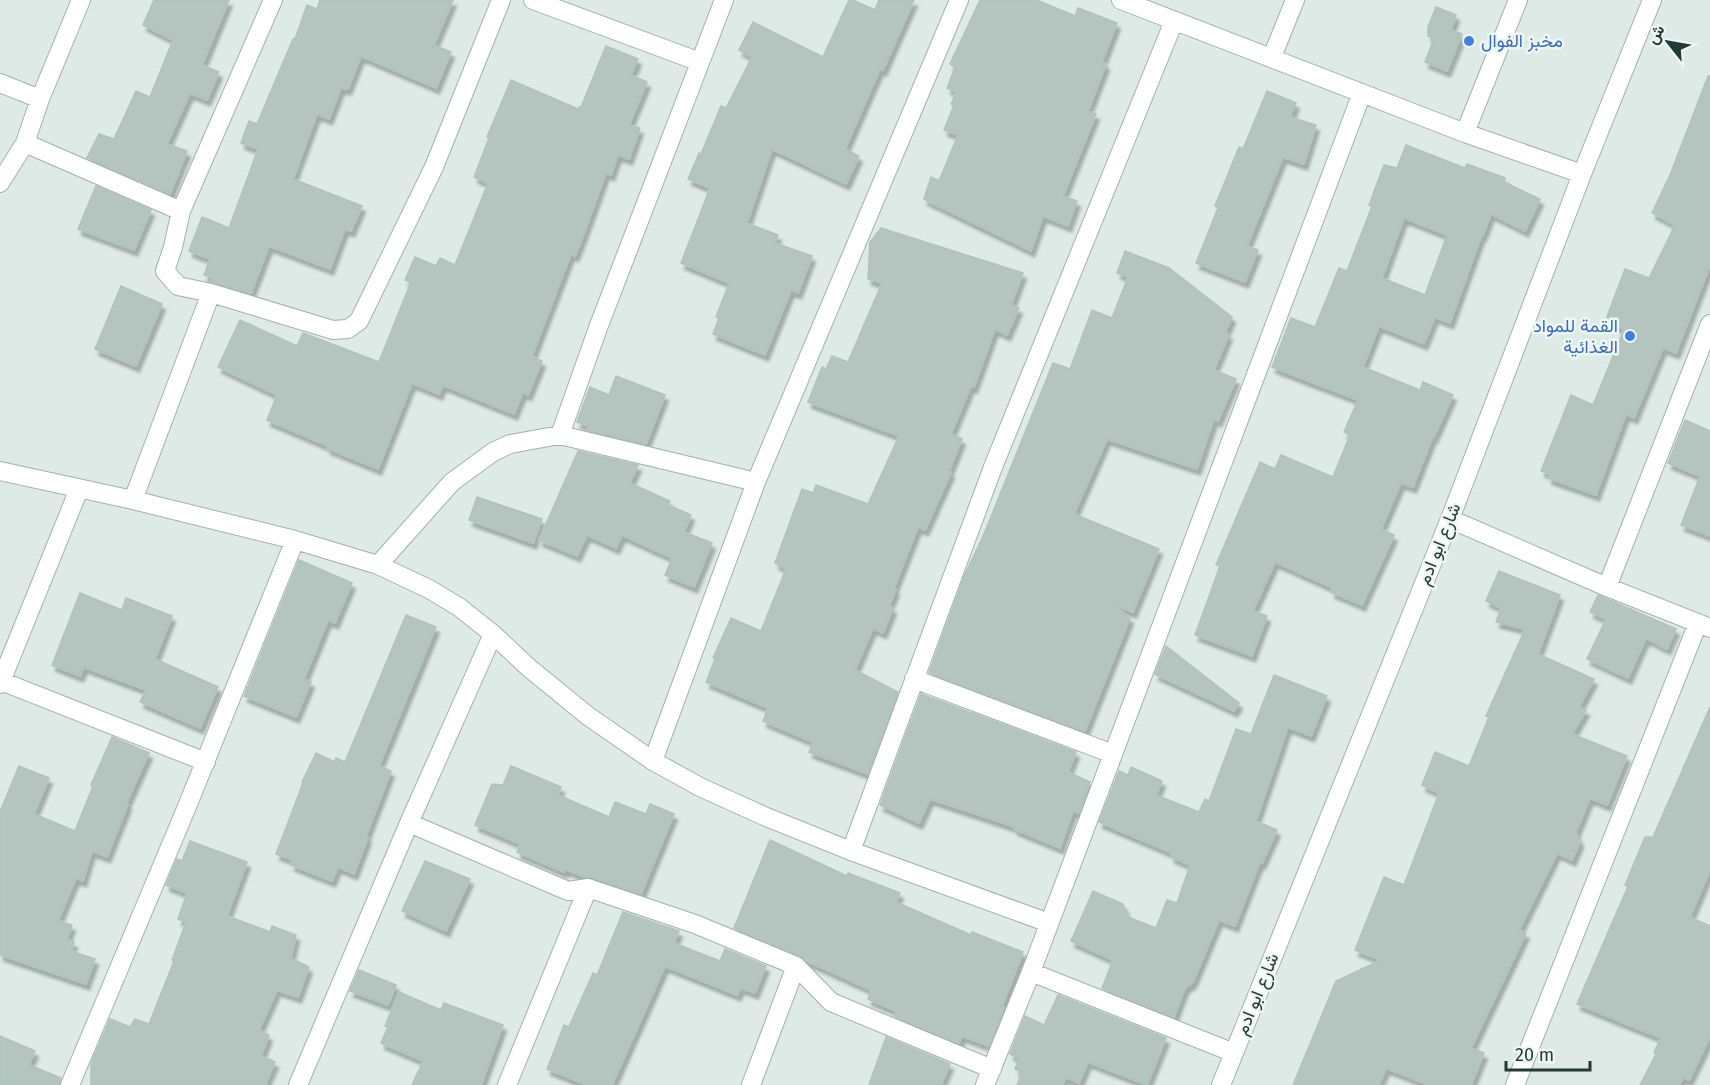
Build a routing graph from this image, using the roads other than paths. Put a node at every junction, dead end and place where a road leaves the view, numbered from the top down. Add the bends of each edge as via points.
1 (81, 0) edge
2 (273, 0) edge
3 (501, 0) edge
4 (533, 0) edge
5 (724, 0) edge
6 (959, 0) edge
7 (1121, 0) edge
8 (1295, 0) edge
9 (1518, 0) edge
10 (1652, 0) edge
11 (1174, 21) junction
12 (1272, 57) junction
13 (700, 62) junction
14 (0, 83) edge
15 (1362, 93) junction
16 (40, 99) junction
17 (1465, 133) junction
18 (25, 143) junction
19 (1582, 174) junction
20 (0, 183) edge
21 (181, 212) junction
22 (211, 293) junction
23 (1710, 324) edge
24 (560, 435) junction
25 (0, 471) edge
26 (756, 482) junction
27 (79, 489) junction
28 (133, 500) junction
29 (1450, 519) junction
30 (295, 540) junction
31 (378, 565) junction
32 (1607, 587) junction
33 (1704, 626) edge
34 (493, 634) junction
35 (914, 679) junction
36 (1, 682) edge
37 (1113, 754) junction
38 (653, 761) junction
39 (206, 762) junction
40 (409, 823) junction
41 (850, 851) junction
42 (588, 888) junction
43 (1049, 922) junction
44 (796, 966) junction
45 (1030, 972) junction
46 (1234, 1053) junction
47 (989, 1077) edge
48 (70, 1085) edge
49 (298, 1085) edge
50 (507, 1085) edge
51 (751, 1085) edge
52 (1221, 1085) edge
53 (1515, 1085) edge

1 - 16 street
2 - 21 street
3 - 22 street via 434,166 359,321 348,329 333,330
4 - 13 street
5 - 13 street
6 - 26 street
7 - 11 street
8 - 12 street
9 - 17 street
10 - 19 street, شارع ابو ادم
11 - 12 street
11 - 35 street via 993,467
12 - 15 street
13 - 24 street
14 - 16 street
15 - 17 street
15 - 37 street
16 - 18 street
17 - 19 street
18 - 20 street
18 - 21 street
19 - 29 street, شارع ابو ادم
21 - 22 street via 165,271 178,286
22 - 28 street
23 - 32 street
24 - 26 street
24 - 31 street via 510,444 493,452 452,482
25 - 27 street
26 - 38 street
27 - 28 street
27 - 36 street
28 - 30 street
29 - 32 street
29 - 46 street, شارع ابو ادم
30 - 31 street
30 - 39 street
31 - 34 street via 429,589
32 - 33 street
33 - 53 street
34 - 38 street via 588,716
34 - 40 street
35 - 37 street
35 - 41 street
36 - 39 street
37 - 43 street
38 - 41 street via 700,787
39 - 48 street
40 - 42 street via 568,891
40 - 49 street
41 - 43 street
42 - 44 street via 695,924
42 - 50 street
43 - 45 street
44 - 47 street via 831,1002
44 - 51 street
45 - 46 street
45 - 47 street
46 - 52 street, شارع ابو ادم

